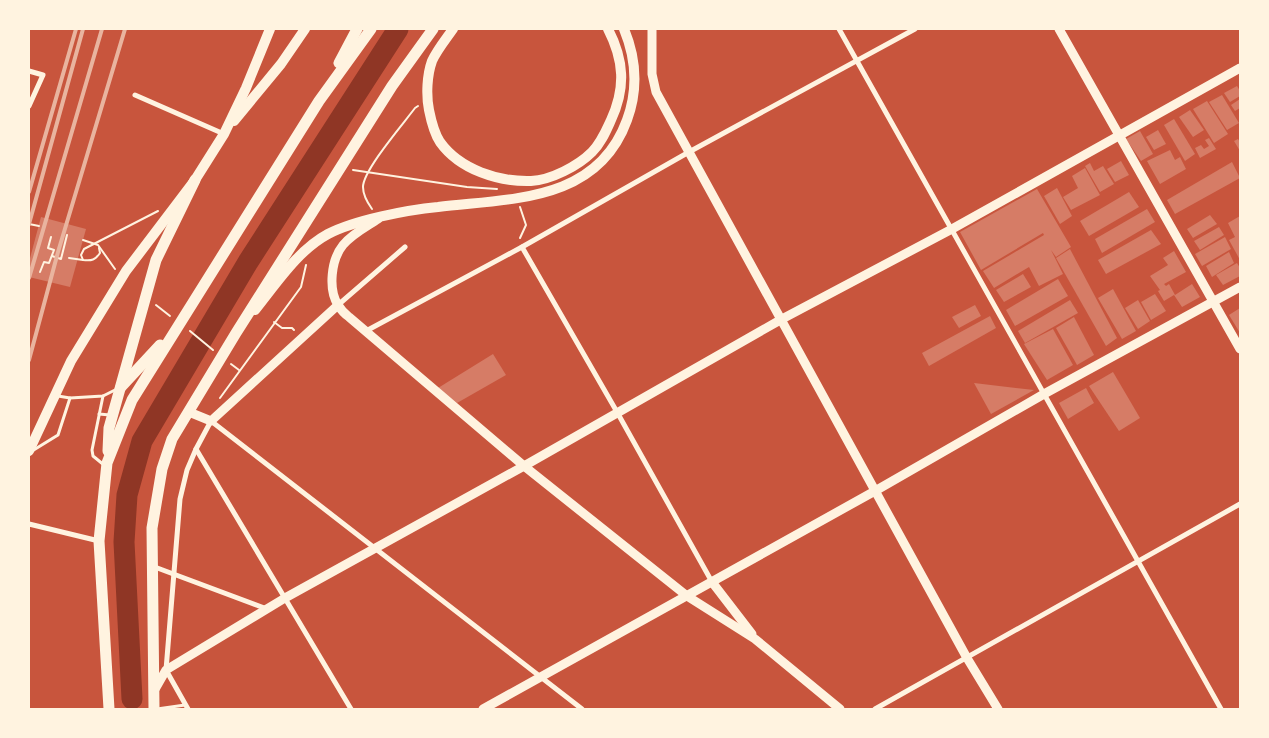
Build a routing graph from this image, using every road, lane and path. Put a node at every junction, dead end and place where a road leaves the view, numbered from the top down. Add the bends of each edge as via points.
1 (270, 29) edge
2 (305, 29) edge
3 (357, 29) edge
4 (371, 29) edge
5 (433, 29) edge
6 (453, 29) edge
7 (608, 29) edge
8 (624, 29) edge
9 (652, 29) edge
10 (839, 29) edge
11 (915, 29) edge
12 (1058, 29) edge
13 (857, 62) junction
14 (1240, 68) edge
15 (29, 71) edge
16 (135, 95) dead end
17 (319, 101) junction
18 (427, 102) junction
19 (29, 106) edge
20 (224, 134) junction
21 (1119, 136) junction
22 (689, 152) junction
23 (340, 168) junction
24 (369, 172) junction
25 (195, 180) junction
26 (500, 189) dead end
27 (518, 198) junction
28 (170, 213) junction
29 (377, 214) junction
30 (29, 224) edge
31 (39, 226) dead end
32 (952, 229) junction
33 (67, 235) dead end
34 (51, 237) dead end
35 (83, 240) dead end
36 (98, 245) junction
37 (405, 247) dead end
38 (522, 247) junction
39 (52, 256) junction
40 (69, 258) dead end
41 (85, 260) junction
42 (116, 271) dead end
43 (40, 272) dead end
44 (301, 287) dead end
45 (1240, 287) edge
46 (1214, 301) junction
47 (155, 304) dead end
48 (338, 305) junction
49 (170, 316) dead end
50 (782, 319) junction
51 (274, 322) junction
52 (181, 327) junction
53 (282, 328) dead end
54 (366, 331) junction
55 (236, 333) junction
56 (1240, 349) edge
57 (214, 351) dead end
58 (229, 362) dead end
59 (238, 369) junction
60 (120, 388) junction
61 (1044, 394) junction
62 (54, 396) junction
63 (103, 396) junction
64 (70, 398) junction
65 (219, 398) dead end
66 (189, 412) junction
67 (617, 412) junction
68 (99, 414) junction
69 (113, 415) junction
70 (212, 421) junction
71 (196, 450) junction
72 (29, 452) edge
73 (107, 465) junction
74 (524, 466) junction
75 (875, 491) junction
76 (1240, 504) edge
77 (29, 524) edge
78 (99, 541) junction
79 (374, 549) junction
80 (1137, 561) junction
81 (152, 566) junction
82 (173, 574) junction
83 (712, 582) junction
84 (687, 596) junction
85 (285, 598) junction
86 (267, 609) junction
87 (755, 639) junction
88 (967, 658) junction
89 (166, 670) junction
90 (540, 677) junction
91 (154, 691) junction
92 (187, 707) edge
93 (109, 709) edge
94 (156, 709) edge
95 (351, 709) edge
96 (483, 709) edge
97 (582, 709) edge
98 (840, 709) edge
99 (875, 709) edge
100 (998, 709) edge
101 (1221, 709) edge

1 - 20 main road
2 - 20 main road
3 - 17 highway
4 - 17 highway
5 - 23 highway
6 - 18 main road via 432,60
7 - 18 main road via 621,65 620,98 594,151 580,163 557,174 532,181 504,179 482,173 460,161 440,142
8 - 27 main road via 630,44 635,87 632,107 614,146 580,179 552,192
9 - 22 street via 652,74 656,92
10 - 13 street
11 - 13 street
12 - 21 street
13 - 22 street
13 - 32 street
14 - 21 street
15 - 19 street via 43,76
16 - 20 street
17 - 52 highway
18 - 24 path via 415,108
20 - 25 main road
21 - 32 street
21 - 46 street
22 - 38 street
22 - 50 street
23 - 24 path
23 - 55 highway
24 - 26 path
24 - 29 path via 363,185 367,203
25 - 28 main road
25 - 60 highway via 156,260
27 - 29 main road
27 - 38 path via 526,225 520,239
28 - 41 path via 159,210 84,249 81,255
28 - 62 main road via 126,271 71,360
29 - 48 street via 342,246 335,261 333,290
29 - 55 main road via 328,234 311,246
30 - 31 path
32 - 50 street
32 - 61 street
33 - 39 path via 61,258
34 - 39 path via 48,248 54,250
35 - 36 path
36 - 41 path via 100,253 96,259
36 - 42 path
37 - 48 street
38 - 54 street
38 - 67 street
39 - 43 path via 49,263 44,262
40 - 41 path
44 - 51 path
45 - 46 street
46 - 56 street
46 - 61 street
47 - 49 path
48 - 54 street
48 - 70 street
50 - 67 street
50 - 75 street
51 - 53 path
51 - 59 path
52 - 57 path
52 - 60 highway
52 - 73 highway via 132,400
54 - 74 street
55 - 66 highway
58 - 59 path
59 - 65 path
60 - 63 lane
60 - 69 highway
61 - 75 street
61 - 80 street
62 - 64 lane
62 - 72 main road
63 - 64 lane
63 - 68 lane
64 - 72 lane via 58,435
66 - 70 street
66 - 81 highway via 172,440 162,469 152,528
67 - 74 street
67 - 83 street
68 - 69 lane
68 - 73 lane via 92,450 93,456
69 - 73 highway
70 - 71 street
70 - 79 street
71 - 82 street via 180,499
71 - 85 street
73 - 78 highway
74 - 79 street
74 - 84 street
75 - 83 street
75 - 88 street
76 - 80 street
77 - 78 street
78 - 93 highway
79 - 85 street
79 - 90 street
80 - 88 street
80 - 101 street
81 - 82 street
81 - 91 highway
82 - 86 street
82 - 89 street
83 - 84 street
83 - 87 street
84 - 87 street
84 - 90 street
85 - 86 street
85 - 95 street
86 - 89 street
87 - 98 street
88 - 99 street
88 - 100 street
89 - 91 street
89 - 92 street
90 - 96 street
90 - 97 street
91 - 94 highway
92 - 94 lane

